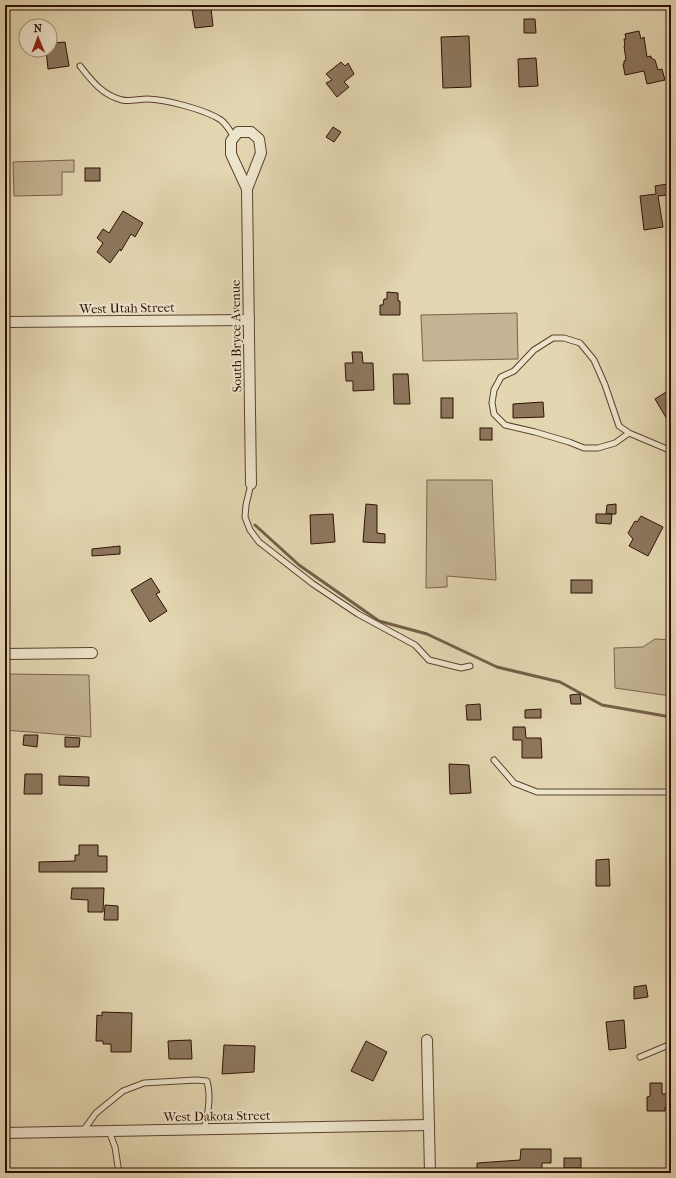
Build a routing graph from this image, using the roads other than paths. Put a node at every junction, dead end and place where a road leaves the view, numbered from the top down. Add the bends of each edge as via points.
1 (80, 66) dead end
2 (234, 137) junction
3 (247, 189) junction
4 (249, 320) junction
5 (5, 322) edge
6 (629, 434) junction
7 (671, 450) edge
8 (251, 484) joint
9 (92, 653) dead end
10 (5, 654) edge
11 (470, 666) dead end
12 (494, 760) dead end
13 (671, 792) edge
14 (427, 1040) dead end
15 (671, 1044) edge
16 (640, 1057) dead end
17 (429, 1125) junction
18 (204, 1130) junction
19 (109, 1131) junction
20 (83, 1132) junction
21 (5, 1133) edge
22 (120, 1173) edge
23 (430, 1173) edge

1 - 2 lane via 95,85 107,94 126,101 148,99 194,109 221,120
2 - 3 street, South Bryce Avenue via 231,141 231,154
2 - 3 street, South Bryce Avenue via 238,132 251,132 259,139 261,153
3 - 4 street, South Bryce Avenue
4 - 5 street, West Utah Street
4 - 8 street, South Bryce Avenue
6 - 6 lane via 619,426 594,360 580,343 564,338 553,338 534,350 514,371 501,377 494,390 494,414 505,425 584,448 598,448 615,443
6 - 7 lane
8 - 11 lane via 246,517 250,530 259,542 313,584 358,614 415,645 429,660 461,668
9 - 10 street
12 - 13 lane via 514,783 537,792
14 - 17 street
15 - 16 lane
17 - 18 street, West Dakota Street
17 - 23 street
18 - 19 street, West Dakota Street
18 - 20 lane via 207,1118 207,1081 196,1080 144,1083 123,1091 96,1113
19 - 20 street, West Dakota Street
19 - 22 lane
20 - 21 street, West Dakota Street

